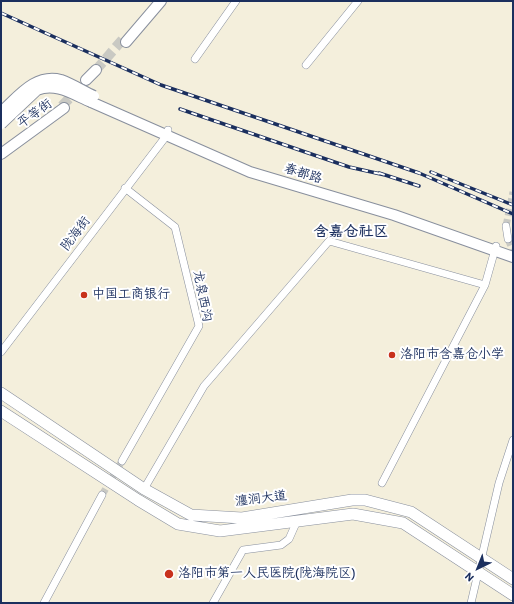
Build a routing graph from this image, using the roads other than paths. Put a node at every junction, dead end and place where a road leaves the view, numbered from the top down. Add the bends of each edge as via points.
1 (155, 1) edge
2 (161, 1) edge
3 (236, 1) edge
4 (358, 1) edge
5 (195, 59) dead end
6 (306, 64) dead end
7 (97, 71) tunnel mouth
8 (88, 82) tunnel mouth
9 (93, 99) junction
10 (1, 112) edge
11 (1, 124) edge
12 (167, 132) junction
13 (1, 150) edge
14 (1, 154) edge
15 (126, 188) junction
16 (506, 226) tunnel mouth
17 (508, 239) tunnel mouth
18 (495, 248) junction
19 (513, 252) edge
20 (513, 257) edge
21 (485, 285) junction
22 (1, 352) edge
23 (1, 394) edge
24 (1, 411) edge
25 (513, 440) edge
26 (122, 461) tunnel mouth
27 (382, 483) dead end
28 (144, 489) junction
29 (102, 495) tunnel mouth
30 (297, 521) junction
31 (482, 558) junction
32 (478, 573) junction
33 (513, 579) edge
34 (513, 595) edge
35 (44, 603) edge
36 (213, 603) edge
37 (471, 603) edge

1 - 2 main road via 125,41
3 - 5 street
4 - 6 street
7 - 8 main road
9 - 10 main road, bridge via 60,80 43,79 32,84
9 - 11 main road, bridge via 58,88 45,87 37,90
9 - 12 main road, 春都路
12 - 15 street, 陇海街
12 - 18 main road, 春都路 via 250,172
13 - 14 main road, 平等街 via 63,107
15 - 22 street, 陇海街
15 - 26 street, 龙泉西沟 via 175,227 198,326
16 - 17 street
18 - 19 main road, 春都路
18 - 20 main road, 春都路
18 - 21 street
21 - 27 street
21 - 28 street via 329,241 204,386
23 - 28 main road, 瀍涧大道
24 - 30 main road, 瀍涧大道 via 178,524 220,531
25 - 31 street via 499,484
28 - 31 main road, 瀍涧大道 via 191,515 242,518 365,500 411,512
29 - 35 street
30 - 32 main road, 瀍涧大道 via 353,514 403,523
30 - 36 street via 289,539 281,545 243,550
31 - 32 street
31 - 33 main road, 瀍涧大道
32 - 34 main road, 瀍涧大道
32 - 37 street

